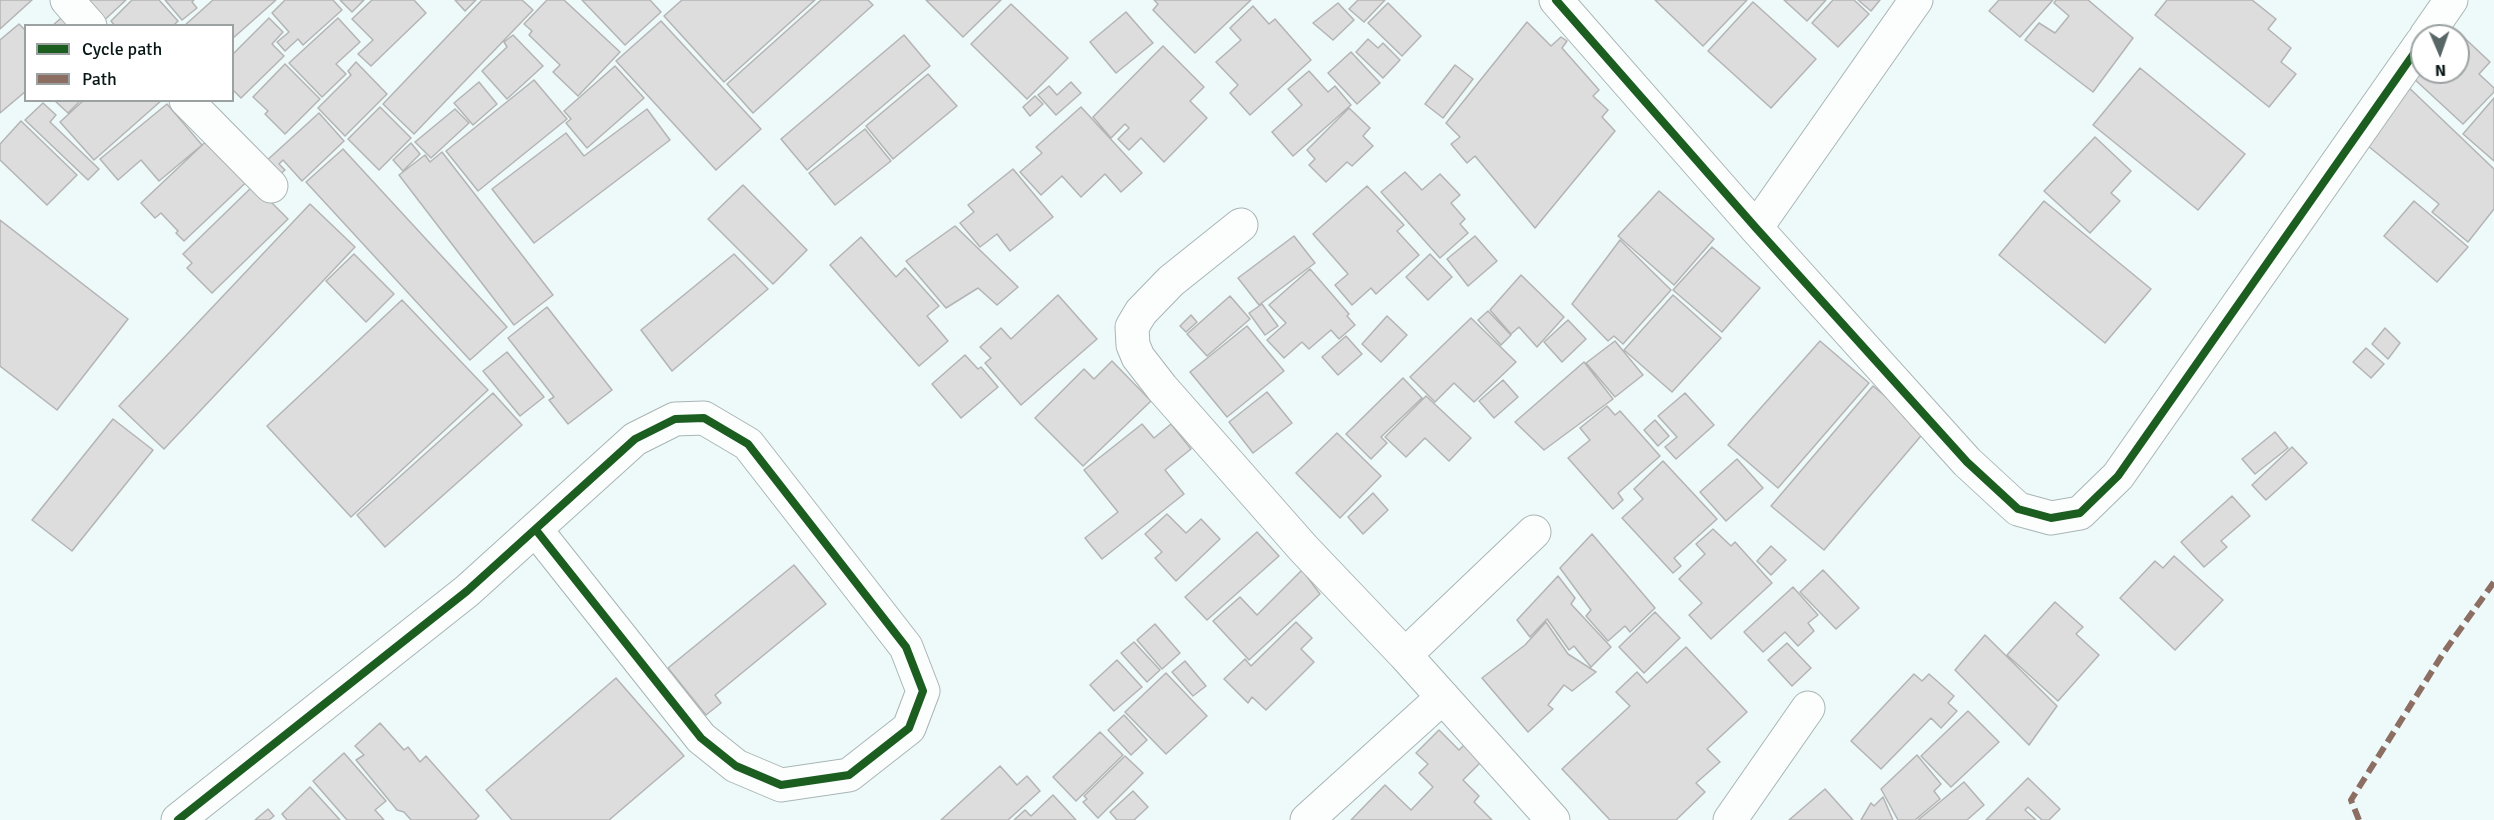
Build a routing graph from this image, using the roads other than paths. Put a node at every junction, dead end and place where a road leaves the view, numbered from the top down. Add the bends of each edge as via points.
1 (67, 0) edge
2 (1556, 0) edge
3 (1916, 0) edge
4 (2451, 0) edge
5 (88, 24) edge
6 (2434, 24) edge
7 (2410, 59) edge
8 (188, 102) edge
9 (271, 186) dead end
10 (1241, 225) dead end
11 (1756, 228) junction
12 (536, 530) junction
13 (1534, 532) dead end
14 (1405, 655) junction
15 (1443, 697) junction
16 (1808, 708) dead end
17 (178, 820) edge
18 (1307, 820) edge
19 (1553, 820) edge
20 (1730, 820) edge

1 - 5 street
2 - 11 street
3 - 11 street
4 - 6 street
7 - 11 street via 2118,476 2080,513 2050,518 2018,509 1967,462
8 - 9 street
10 - 14 street via 1171,281 1140,312 1132,327 1133,345 1170,397 1304,549
12 - 12 street via 635,439 675,419 704,418 748,444 906,647 923,692 909,728 849,775 781,785 736,766 701,738
12 - 17 street via 467,591
13 - 14 street
14 - 15 street
15 - 18 street
15 - 19 street
16 - 20 street

